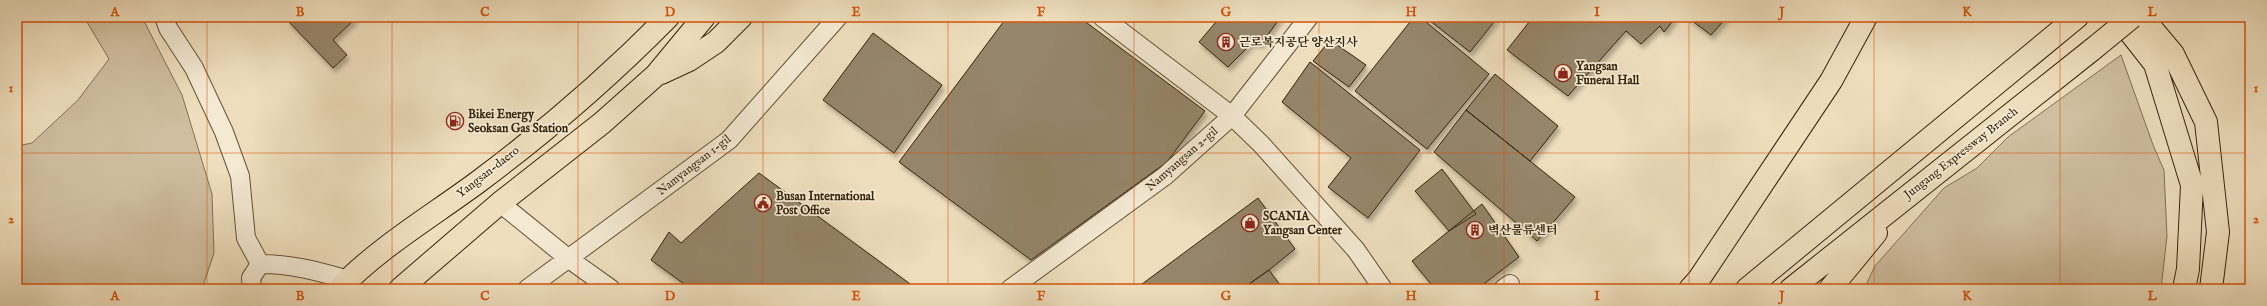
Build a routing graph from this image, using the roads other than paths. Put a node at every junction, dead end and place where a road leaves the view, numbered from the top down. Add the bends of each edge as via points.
1 (164, 17) edge
2 (668, 17) edge
3 (704, 17) edge
4 (741, 17) edge
5 (838, 17) edge
6 (1102, 17) edge
7 (1309, 17) edge
8 (1866, 17) edge
9 (2118, 17) edge
10 (2132, 17) edge
11 (2142, 17) edge
12 (2073, 20) edge
13 (656, 75) junction
14 (1232, 116) junction
15 (1907, 196) junction
16 (500, 202) junction
17 (569, 259) junction
18 (251, 280) edge
19 (344, 284) edge
20 (400, 289) edge
21 (527, 289) edge
22 (611, 289) edge
23 (1010, 289) edge
24 (1383, 289) edge
25 (1690, 289) edge
26 (1747, 289) edge
27 (1791, 289) edge
28 (1830, 289) edge
29 (2184, 289) edge
30 (2211, 289) edge

1 - 18 street via 168,28 194,68 224,132 240,176
2 - 19 main road, Yangsan-daero via 633,53 581,98 479,181 406,233
3 - 13 main road
4 - 13 main road via 716,42 689,60
5 - 17 street, Namyangsan 1-gil via 729,140
6 - 14 street
7 - 14 street, Namyangsan 2-gil
8 - 25 main road via 1831,81 1700,279
9 - 29 main road via 2155,64 2192,185 2188,269
10 - 15 main road, Jungang Expressway Branch, bridge
11 - 30 main road via 2173,54 2206,122 2218,232
12 - 26 main road
13 - 16 main road via 602,123
14 - 23 street, Namyangsan 2-gil via 1165,176
14 - 24 street via 1261,144 1356,250
15 - 27 main road, Jungang Expressway Branch
15 - 28 main road
16 - 17 street
16 - 20 main road
17 - 21 street, Namyangsan 1-gil
17 - 22 street
18 - 19 street via 280,264 306,268

